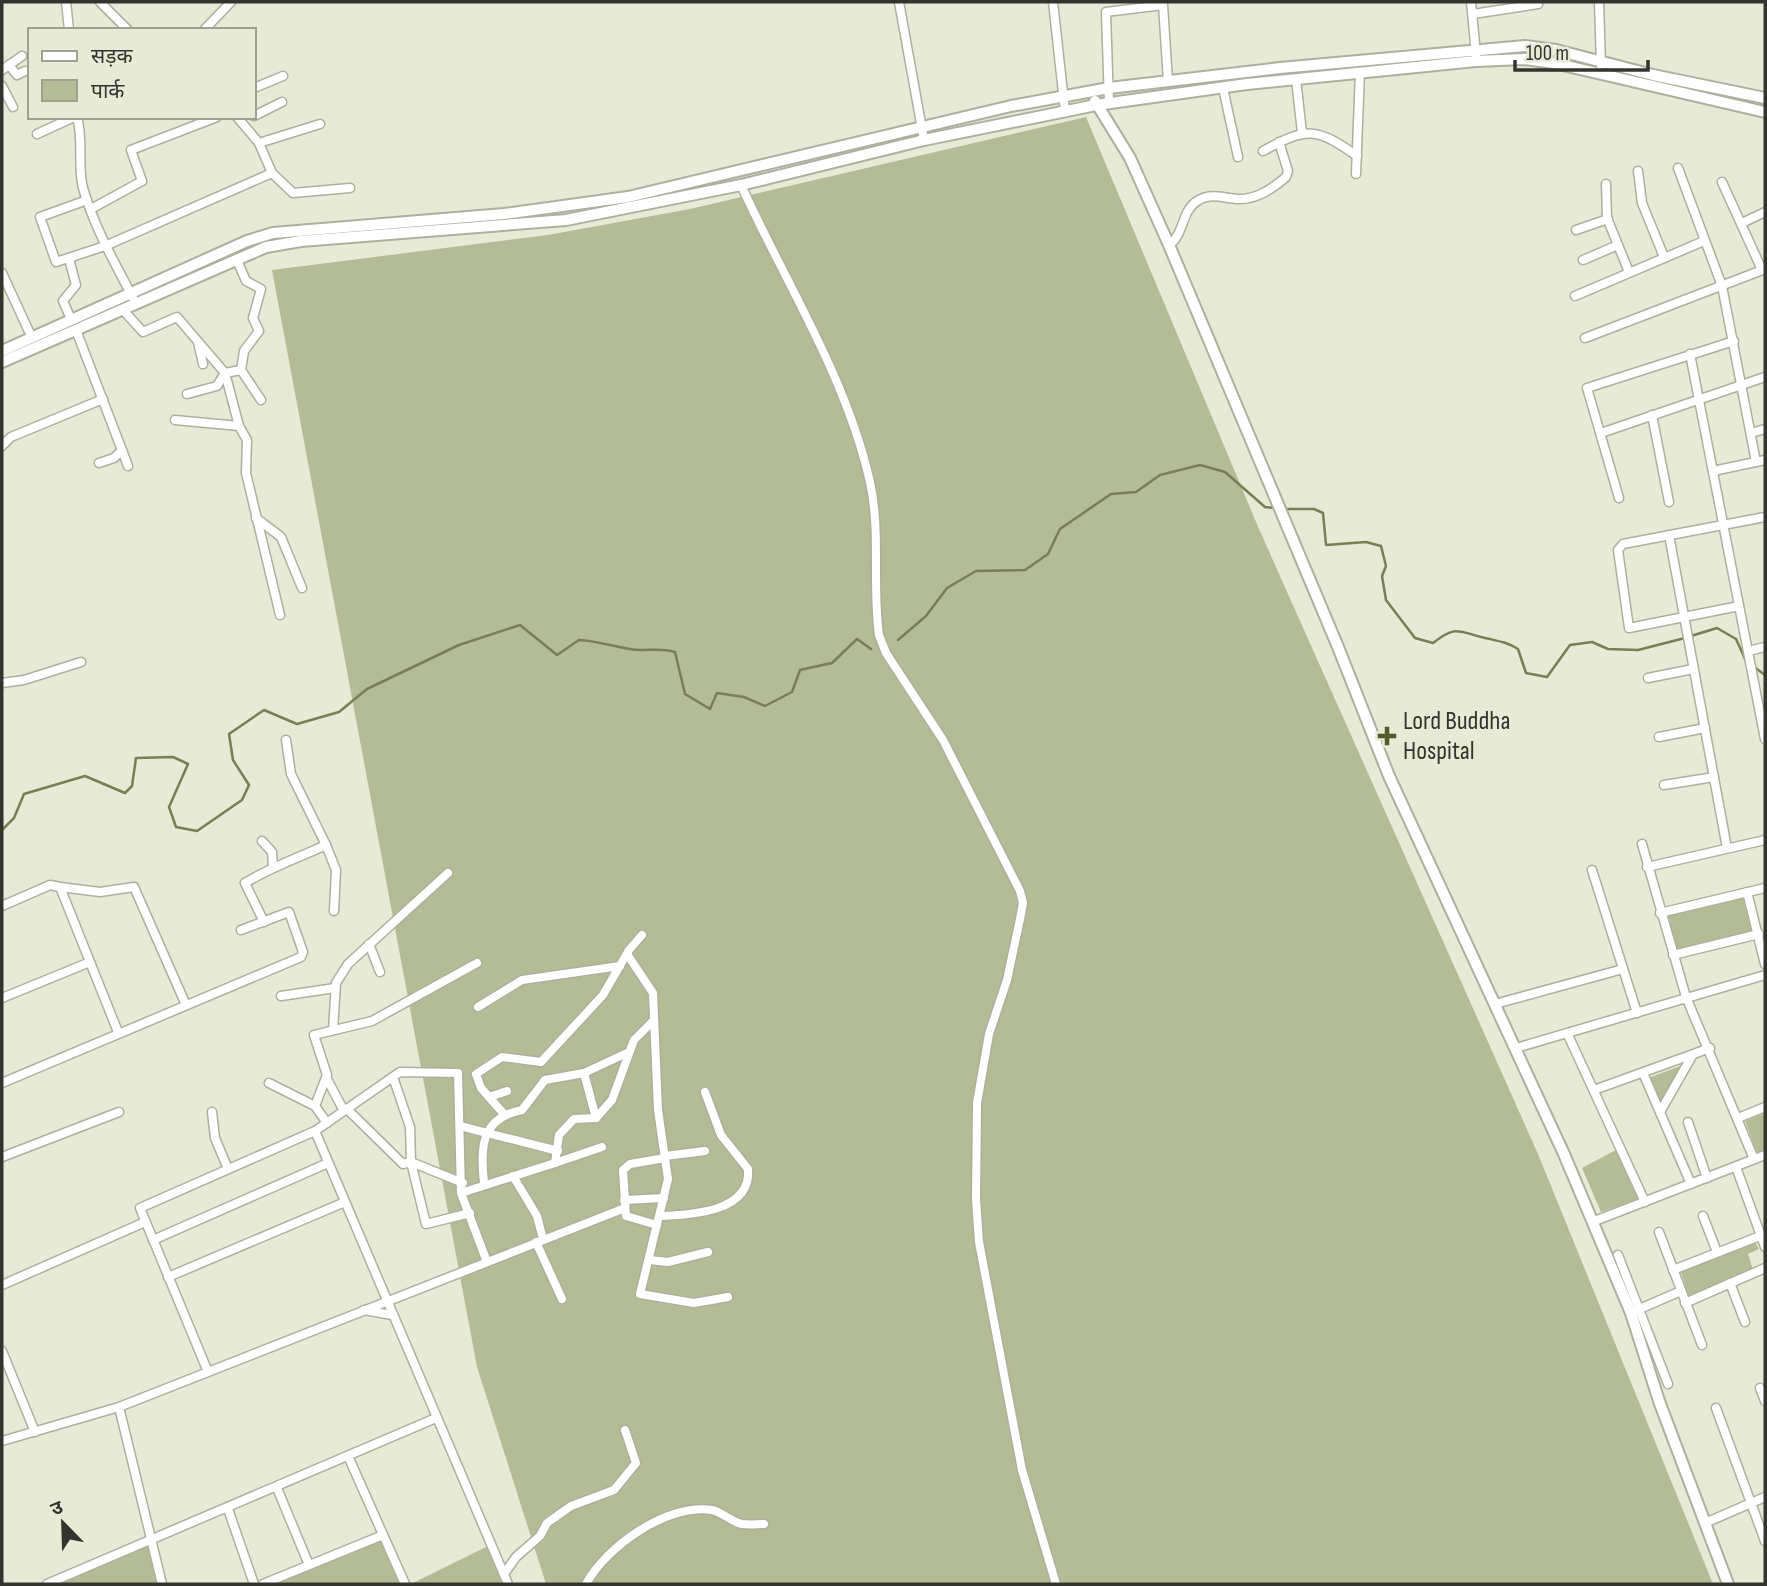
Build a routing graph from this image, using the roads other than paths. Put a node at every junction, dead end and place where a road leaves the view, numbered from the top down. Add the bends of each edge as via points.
1 (66, 2) edge
2 (100, 2) edge
3 (231, 2) edge
4 (899, 2) edge
5 (1053, 2) edge
6 (1471, 2) edge
7 (1537, 2) edge
8 (1599, 2) edge
9 (1473, 15) junction
10 (69, 28) edge
11 (126, 28) edge
12 (206, 28) edge
13 (1475, 48) junction
14 (22, 56) dead end
15 (1476, 61) junction
16 (1601, 61) junction
17 (1404, 62) junction
18 (5, 68) edge
19 (25, 71) dead end
20 (1360, 72) junction
21 (283, 76) dead end
22 (1601, 76) junction
23 (1296, 79) junction
24 (1168, 81) junction
25 (2, 86) edge
26 (256, 87) edge
27 (1109, 88) junction
28 (1223, 88) junction
29 (1092, 92) junction
30 (1063, 97) junction
31 (1765, 98) edge
32 (282, 102) dead end
33 (1109, 103) junction
34 (1096, 105) junction
35 (13, 107) dead end
36 (1065, 111) junction
37 (1765, 112) edge
38 (256, 115) edge
39 (71, 119) edge
40 (76, 119) edge
41 (212, 119) edge
42 (238, 120) edge
43 (320, 124) dead end
44 (922, 128) junction
45 (1302, 132) junction
46 (37, 134) dead end
47 (924, 140) junction
48 (1279, 142) junction
49 (259, 143) junction
50 (1264, 151) dead end
51 (1357, 156) junction
52 (1238, 157) dead end
53 (1678, 168) dead end
54 (1638, 171) dead end
55 (272, 173) junction
56 (1356, 174) dead end
57 (1722, 182) dead end
58 (1606, 184) dead end
59 (741, 185) junction
60 (350, 188) dead end
61 (88, 200) junction
62 (91, 209) junction
63 (1765, 212) edge
64 (1608, 219) junction
65 (1741, 223) junction
66 (1576, 230) dead end
67 (1704, 241) junction
68 (1169, 244) junction
69 (1618, 245) junction
70 (105, 246) junction
71 (1664, 257) junction
72 (69, 259) junction
73 (237, 260) junction
74 (1583, 260) dead end
75 (1763, 269) edge
76 (1629, 272) junction
77 (3, 279) edge
78 (1722, 286) junction
79 (130, 293) junction
80 (1575, 296) dead end
81 (136, 304) junction
82 (123, 310) junction
83 (71, 318) junction
84 (76, 330) junction
85 (32, 338) junction
86 (1585, 338) dead end
87 (198, 339) junction
88 (1734, 341) junction
89 (2, 351) edge
90 (1690, 354) junction
91 (2, 362) edge
92 (203, 364) dead end
93 (241, 370) junction
94 (225, 373) junction
95 (1765, 377) edge
96 (1742, 384) junction
97 (187, 394) dead end
98 (1700, 398) junction
99 (103, 399) junction
100 (261, 400) dead end
101 (1652, 415) junction
102 (174, 420) dead end
103 (239, 426) junction
104 (1765, 429) edge
105 (1601, 433) junction
106 (1751, 433) junction
107 (2, 446) edge
108 (122, 450) junction
109 (1765, 460) edge
110 (1756, 462) junction
111 (99, 463) dead end
112 (128, 466) dead end
113 (1713, 471) junction
114 (1619, 498) dead end
115 (1669, 502) dead end
116 (256, 517) junction
117 (1765, 517) edge
118 (1723, 526) junction
119 (1669, 535) junction
120 (302, 588) dead end
121 (1739, 606) junction
122 (279, 614) dead end
123 (1684, 617) junction
124 (1765, 647) edge
125 (1749, 654) junction
126 (81, 662) dead end
127 (1693, 668) junction
128 (1648, 678) dead end
129 (2, 683) edge
130 (1762, 702) edge
131 (1705, 728) junction
132 (1659, 737) dead end
133 (1765, 738) edge
134 (286, 740) dead end
135 (1714, 777) junction
136 (1664, 785) dead end
137 (1765, 840) edge
138 (262, 841) dead end
139 (1642, 844) dead end
140 (326, 845) junction
141 (1727, 848) junction
142 (273, 866) junction
143 (1647, 867) junction
144 (1592, 870) dead end
145 (448, 873) dead end
146 (60, 887) junction
147 (1765, 888) edge
148 (1747, 892) junction
149 (2, 906) edge
150 (334, 911) dead end
151 (1660, 913) junction
152 (264, 922) junction
153 (241, 930) dead end
154 (1759, 934) junction
155 (642, 935) dead end
156 (369, 944) junction
157 (627, 954) junction
158 (1673, 955) junction
159 (90, 962) junction
160 (477, 963) dead end
161 (1765, 964) edge
162 (620, 966) junction
163 (1623, 969) junction
164 (380, 972) dead end
165 (1765, 975) edge
166 (335, 988) junction
167 (281, 996) dead end
168 (1686, 997) junction
169 (2, 998) edge
170 (1495, 1004) junction
171 (186, 1005) junction
172 (478, 1007) dead end
173 (1637, 1013) junction
174 (654, 1020) junction
175 (333, 1030) junction
176 (118, 1032) junction
177 (1568, 1035) junction
178 (1516, 1048) junction
179 (1710, 1048) junction
180 (629, 1052) junction
181 (1692, 1056) junction
182 (458, 1073) junction
183 (584, 1073) junction
184 (1643, 1073) junction
185 (476, 1074) junction
186 (393, 1077) junction
187 (327, 1079) junction
188 (2, 1083) edge
189 (269, 1083) dead end
190 (1594, 1090) junction
191 (507, 1091) dead end
192 (705, 1092) dead end
193 (489, 1097) junction
194 (315, 1106) junction
195 (1765, 1107) edge
196 (345, 1110) junction
197 (119, 1112) dead end
198 (212, 1112) dead end
199 (1660, 1112) junction
200 (504, 1114) junction
201 (596, 1118) junction
202 (1738, 1118) junction
203 (1688, 1122) dead end
204 (327, 1123) junction
205 (460, 1126) junction
206 (315, 1131) junction
207 (488, 1134) junction
208 (602, 1147) dead end
209 (558, 1151) junction
210 (705, 1151) dead end
211 (1765, 1155) edge
212 (2, 1157) edge
213 (665, 1157) junction
214 (1754, 1160) junction
215 (411, 1162) junction
216 (328, 1163) junction
217 (555, 1163) junction
218 (1736, 1167) junction
219 (228, 1169) junction
220 (513, 1176) junction
221 (1707, 1178) junction
222 (484, 1183) junction
223 (1691, 1184) junction
224 (462, 1188) junction
225 (664, 1198) junction
226 (345, 1202) junction
227 (1644, 1202) junction
228 (624, 1204) junction
229 (470, 1213) junction
230 (1703, 1216) dead end
231 (658, 1221) junction
232 (145, 1222) junction
233 (1592, 1222) junction
234 (1659, 1232) dead end
235 (1760, 1236) junction
236 (153, 1240) junction
237 (540, 1241) junction
238 (1765, 1247) edge
239 (708, 1252) dead end
240 (1717, 1252) junction
241 (1618, 1255) dead end
242 (649, 1260) junction
243 (487, 1262) junction
244 (1765, 1268) edge
245 (1673, 1270) junction
246 (168, 1277) junction
247 (1730, 1283) junction
248 (2, 1285) edge
249 (1681, 1291) junction
250 (728, 1297) dead end
251 (386, 1300) junction
252 (562, 1300) dead end
253 (1685, 1303) junction
254 (361, 1310) junction
255 (1635, 1311) junction
256 (392, 1315) junction
257 (1745, 1322) dead end
258 (1702, 1345) dead end
259 (2, 1351) edge
260 (208, 1372) junction
261 (1668, 1384) dead end
262 (1760, 1388) dead end
263 (1765, 1401) edge
264 (119, 1407) junction
265 (1716, 1408) dead end
266 (436, 1418) junction
267 (625, 1430) dead end
268 (35, 1432) junction
269 (2, 1441) edge
270 (348, 1456) junction
271 (277, 1488) junction
272 (1765, 1497) edge
273 (1750, 1503) junction
274 (228, 1509) junction
275 (1705, 1523) junction
276 (764, 1524) dead end
277 (383, 1535) junction
278 (149, 1539) junction
279 (1765, 1541) edge
280 (309, 1565) junction
281 (503, 1574) junction
282 (47, 1584) edge
283 (162, 1584) edge
284 (254, 1584) edge
285 (263, 1584) edge
286 (405, 1584) edge
287 (508, 1584) edge
288 (586, 1584) edge
289 (1056, 1584) edge
290 (1727, 1584) edge

1 - 10 street
2 - 11 street
3 - 12 street
4 - 44 street
5 - 30 street
6 - 9 street
7 - 9 street
8 - 16 street
9 - 13 street
13 - 15 street
13 - 16 street via 1525,46
13 - 17 street
14 - 18 street
15 - 17 street
15 - 22 street via 1524,59
16 - 22 street
16 - 31 street
17 - 20 street
17 - 24 street
18 - 19 street via 18,75
20 - 23 street
20 - 51 street
21 - 26 street
22 - 37 street
23 - 28 street
23 - 45 street
24 - 27 street
24 - 27 street via 1163,5 1106,12
25 - 35 street
27 - 29 street
27 - 33 street
28 - 33 street
28 - 52 street
29 - 30 street
29 - 34 street
30 - 36 street
30 - 44 street
32 - 38 street
33 - 34 street
34 - 36 street
34 - 68 street via 1130,158
36 - 47 street
39 - 46 street
40 - 61 street via 81,130 82,186
41 - 62 street via 131,150 142,181
42 - 49 street
43 - 49 street
44 - 47 street
44 - 79 street via 628,197 504,214 274,233
45 - 48 street
45 - 51 street via 1325,135
47 - 59 street
48 - 50 street
48 - 68 street via 1286,177 1249,198 1201,198
49 - 55 street
51 - 56 street
53 - 67 street
54 - 71 street via 1642,203
55 - 60 street via 293,193
55 - 70 street
57 - 65 street
58 - 64 street
59 - 73 street via 566,220 301,241 266,247
59 - 289 street via 819,338 857,430 875,515 879,635 886,653 943,740 1017,882 1023,903 1007,980 989,1034 977,1104 979,1242 1022,1470
61 - 62 street
61 - 72 street via 40,216 56,262
62 - 70 street
63 - 65 street
64 - 66 street
64 - 69 street
65 - 75 street
67 - 71 street
67 - 78 street
68 - 170 street via 1389,776
69 - 74 street
69 - 76 street
70 - 72 street
70 - 79 street
71 - 76 street
72 - 83 street via 76,285 63,301
73 - 81 street
73 - 93 street via 246,281 261,289 253,318 259,331 244,351
75 - 78 street
76 - 80 street
77 - 85 street
78 - 86 street
78 - 88 street
79 - 81 street
79 - 83 street
81 - 82 street
82 - 84 street
82 - 87 street via 143,331 177,317
83 - 85 street
84 - 91 street
84 - 99 street
85 - 89 street
87 - 92 street
87 - 94 street
88 - 90 street
88 - 96 street
90 - 98 street
90 - 105 street via 1587,388
93 - 94 street
93 - 100 street
94 - 97 street via 217,386
94 - 103 street
95 - 96 street
96 - 98 street
96 - 106 street
98 - 101 street
98 - 113 street
99 - 107 street via 11,437
99 - 108 street
101 - 105 street
101 - 115 street
102 - 103 street
103 - 116 street via 247,440 246,473
104 - 106 street
105 - 114 street
106 - 110 street
108 - 111 street
108 - 112 street
109 - 110 street
110 - 113 street
113 - 118 street
116 - 120 street via 281,537
116 - 122 street
117 - 118 street
118 - 119 street
118 - 121 street
119 - 123 street
119 - 123 street via 1623,544 1618,550 1629,628
121 - 123 street
121 - 125 street
123 - 127 street
124 - 125 street
125 - 130 street
126 - 129 street
127 - 128 street
127 - 131 street
130 - 133 street
131 - 132 street
131 - 135 street
134 - 140 street via 291,774
135 - 136 street
135 - 141 street
137 - 141 street
138 - 142 street via 272,852
139 - 143 street
140 - 142 street
140 - 150 street via 337,870
141 - 143 street
142 - 152 street via 246,883
143 - 151 street
144 - 163 street
145 - 156 street
146 - 149 street via 50,885
146 - 159 street
146 - 171 street via 100,892 134,887
147 - 148 street
148 - 151 street
148 - 154 street
151 - 158 street
152 - 153 street
152 - 171 street via 289,912 301,957
154 - 158 street
154 - 161 street
155 - 157 street
156 - 164 street
156 - 166 street via 348,964
157 - 162 street
157 - 174 street via 653,993
158 - 168 street
159 - 169 street
159 - 176 street
160 - 175 street via 372,1021
162 - 172 street via 522,980
162 - 185 street via 603,995 541,1062 502,1057
163 - 170 street
163 - 173 street
165 - 168 street
166 - 167 street
166 - 175 street
168 - 173 street
168 - 179 street
170 - 178 street
171 - 176 street
173 - 177 street
174 - 180 street
174 - 213 street
175 - 187 street via 314,1036
176 - 188 street
177 - 178 street
177 - 190 street
178 - 233 street
179 - 181 street
179 - 202 street
180 - 183 street
180 - 201 street via 612,1100
181 - 184 street
181 - 199 street
182 - 185 street
182 - 186 street via 400,1072
182 - 205 street
183 - 200 street via 545,1080 522,1110
183 - 201 street
184 - 190 street
184 - 199 street
185 - 193 street
186 - 196 street
186 - 215 street via 410,1127
187 - 194 street
187 - 196 street
189 - 194 street
190 - 227 street
191 - 193 street
192 - 231 street via 721,1135 748,1169 748,1184 738,1196 713,1209
193 - 200 street
194 - 204 street
195 - 202 street
196 - 204 street
196 - 215 street via 403,1164
197 - 212 street
198 - 219 street via 215,1138
199 - 223 street
200 - 207 street
201 - 209 street via 574,1119 559,1135
202 - 214 street
203 - 221 street
204 - 206 street
205 - 207 street
205 - 224 street
206 - 216 street
206 - 219 street
207 - 209 street
207 - 222 street via 481,1152
208 - 217 street
209 - 217 street
210 - 213 street
211 - 214 street
213 - 225 street via 668,1179
213 - 228 street via 624,1168
214 - 218 street
215 - 224 street
215 - 229 street via 426,1224
216 - 226 street
216 - 236 street
217 - 220 street
218 - 221 street
218 - 235 street
219 - 232 street via 140,1208
220 - 222 street
220 - 237 street via 537,1216
221 - 223 street
222 - 224 street
223 - 227 street
224 - 229 street
225 - 228 street
225 - 231 street
226 - 246 street
226 - 251 street
227 - 233 street
228 - 231 street via 628,1218
228 - 237 street
229 - 243 street
230 - 240 street
231 - 242 street
232 - 236 street
232 - 248 street
233 - 255 street
234 - 245 street
235 - 238 street
235 - 240 street
236 - 246 street
237 - 243 street
237 - 252 street
239 - 242 street via 673,1261
240 - 245 street
241 - 255 street
242 - 250 street via 640,1294 694,1303
243 - 251 street
244 - 247 street
245 - 249 street
246 - 260 street
247 - 253 street
247 - 257 street
249 - 253 street
249 - 255 street
251 - 254 street
251 - 256 street
253 - 258 street
254 - 256 street
254 - 260 street
255 - 261 street
255 - 275 street via 1659,1401
256 - 266 street
259 - 268 street
260 - 264 street
262 - 263 street
264 - 268 street
264 - 278 street
265 - 273 street
266 - 270 street
266 - 281 street
267 - 281 street via 636,1463 614,1490 571,1506 547,1523
268 - 269 street
270 - 271 street
270 - 277 street
271 - 274 street
271 - 280 street
272 - 273 street
273 - 275 street
273 - 279 street
274 - 278 street
274 - 284 street
275 - 290 street
276 - 288 street via 740,1524 713,1510 683,1512 632,1533 594,1569
277 - 280 street
277 - 286 street
278 - 282 street
278 - 283 street
280 - 285 street
281 - 287 street

